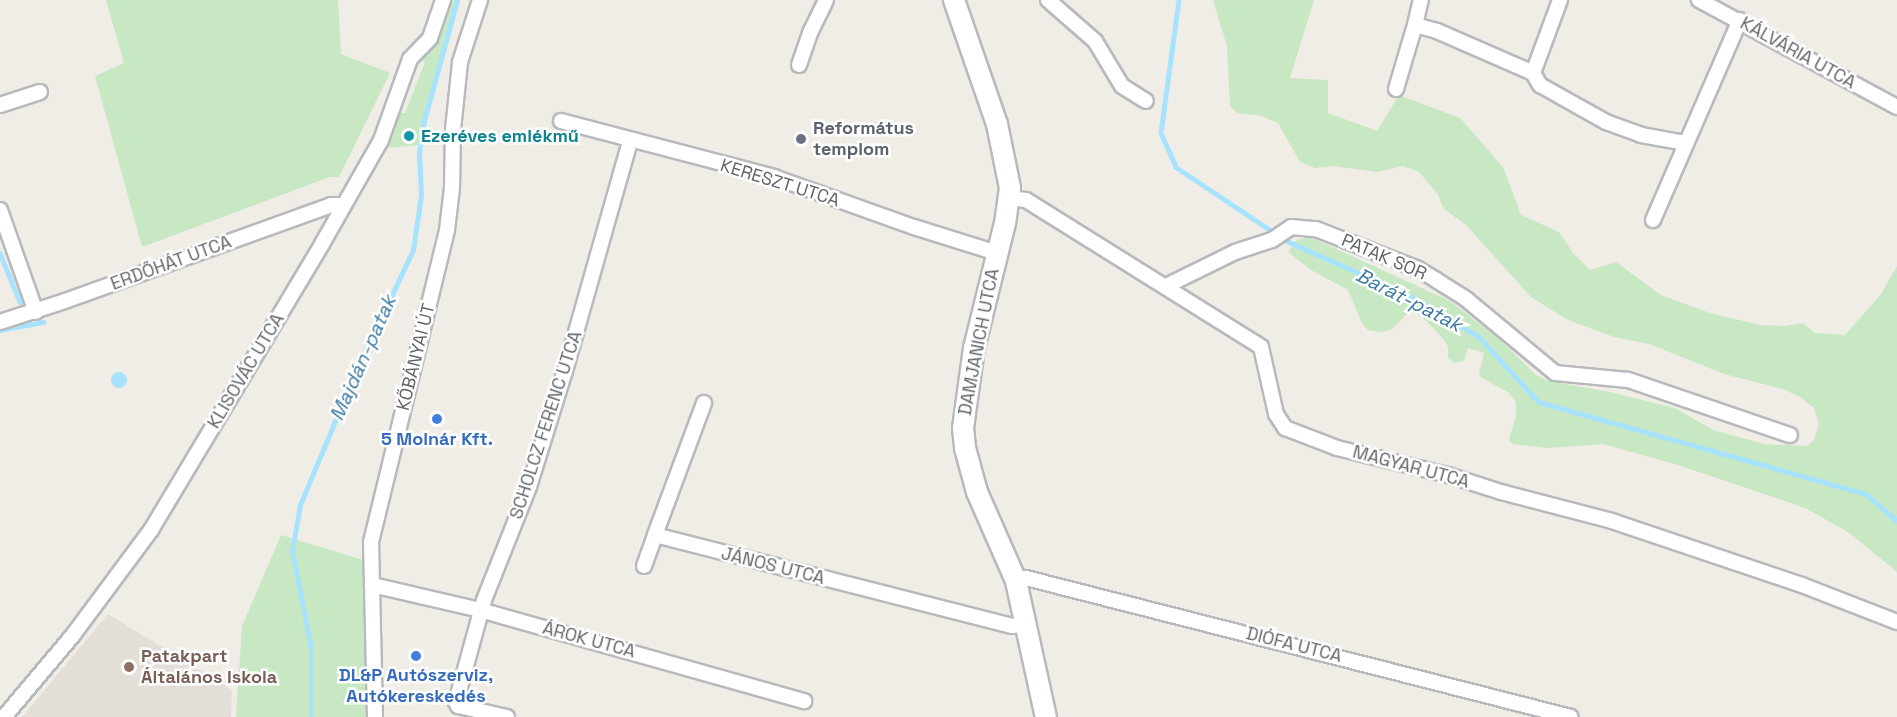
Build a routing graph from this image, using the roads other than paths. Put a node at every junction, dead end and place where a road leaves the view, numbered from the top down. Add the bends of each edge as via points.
1 (443, 0) edge
2 (480, 0) edge
3 (826, 0) edge
4 (954, 0) edge
5 (1048, 0) edge
6 (1421, 0) edge
7 (1560, 0) edge
8 (1700, 0) edge
9 (1740, 20) junction
10 (1415, 25) junction
11 (799, 65) dead end
12 (1533, 73) junction
13 (1396, 89) dead end
14 (40, 92) dead end
15 (1146, 101) dead end
16 (0, 105) edge
17 (1897, 107) edge
18 (561, 121) dead end
19 (630, 141) junction
20 (1686, 143) junction
21 (1010, 198) junction
22 (342, 205) junction
23 (0, 210) edge
24 (1653, 220) dead end
25 (997, 253) junction
26 (1166, 286) junction
27 (36, 312) junction
28 (0, 322) edge
29 (704, 403) dead end
30 (1790, 435) dead end
31 (655, 535) junction
32 (644, 566) dead end
33 (1016, 581) junction
34 (372, 585) junction
35 (480, 610) junction
36 (1897, 622) edge
37 (1028, 625) junction
38 (804, 701) dead end
39 (4, 717) edge
40 (375, 717) edge
41 (507, 717) edge
42 (1051, 717) edge
43 (1571, 717) edge

1 - 22 street, KLISOVÁC UTCA via 430,38 411,59 384,134
2 - 34 street, KŐBÁNYAI ÚT via 460,62 447,230 375,520
3 - 11 street
4 - 21 main road, DAMJANICH UTCA via 997,124
5 - 15 street via 1095,41 1122,86
6 - 10 street
7 - 12 street
8 - 9 street, KÁLVÁRIA UTCA
9 - 17 street, KÁLVÁRIA UTCA
9 - 20 street
10 - 12 street
10 - 13 street
12 - 20 street via 1540,85 1606,122 1641,135
14 - 16 street
18 - 19 street, KERESZT UTCA
19 - 25 street, KERESZT UTCA via 774,177
19 - 35 street, SCHOLCZ FERENC UTCA via 529,488
20 - 24 street
21 - 25 main road, DAMJANICH UTCA
21 - 26 street, MAGYAR UTCA via 1026,200
22 - 27 street, ERDŐHÁT UTCA via 325,207
22 - 39 street, KLISOVÁC UTCA via 151,530 73,635
23 - 27 street
25 - 33 main road, DAMJANICH UTCA via 974,348 963,428 968,467
26 - 30 street, PATAK SOR via 1235,252 1272,240 1291,227 1316,229 1418,269 1466,299 1555,373 1628,380
26 - 36 street, MAGYAR UTCA via 1261,347 1276,414 1285,428 1337,448 1612,521 1802,585
27 - 28 street, ERDŐHÁT UTCA
29 - 31 street
31 - 32 street
31 - 37 street, JÁNOS UTCA via 1012,626
33 - 37 main road, DAMJANICH UTCA
33 - 43 street, DIÓFA UTCA via 1026,578
34 - 35 street, ÁROK UTCA
34 - 40 street, KŐBÁNYAI ÚT
35 - 38 street, ÁROK UTCA
35 - 41 street, SCHOLCZ FERENC UTCA via 456,702 458,706
37 - 42 main road, DAMJANICH UTCA

